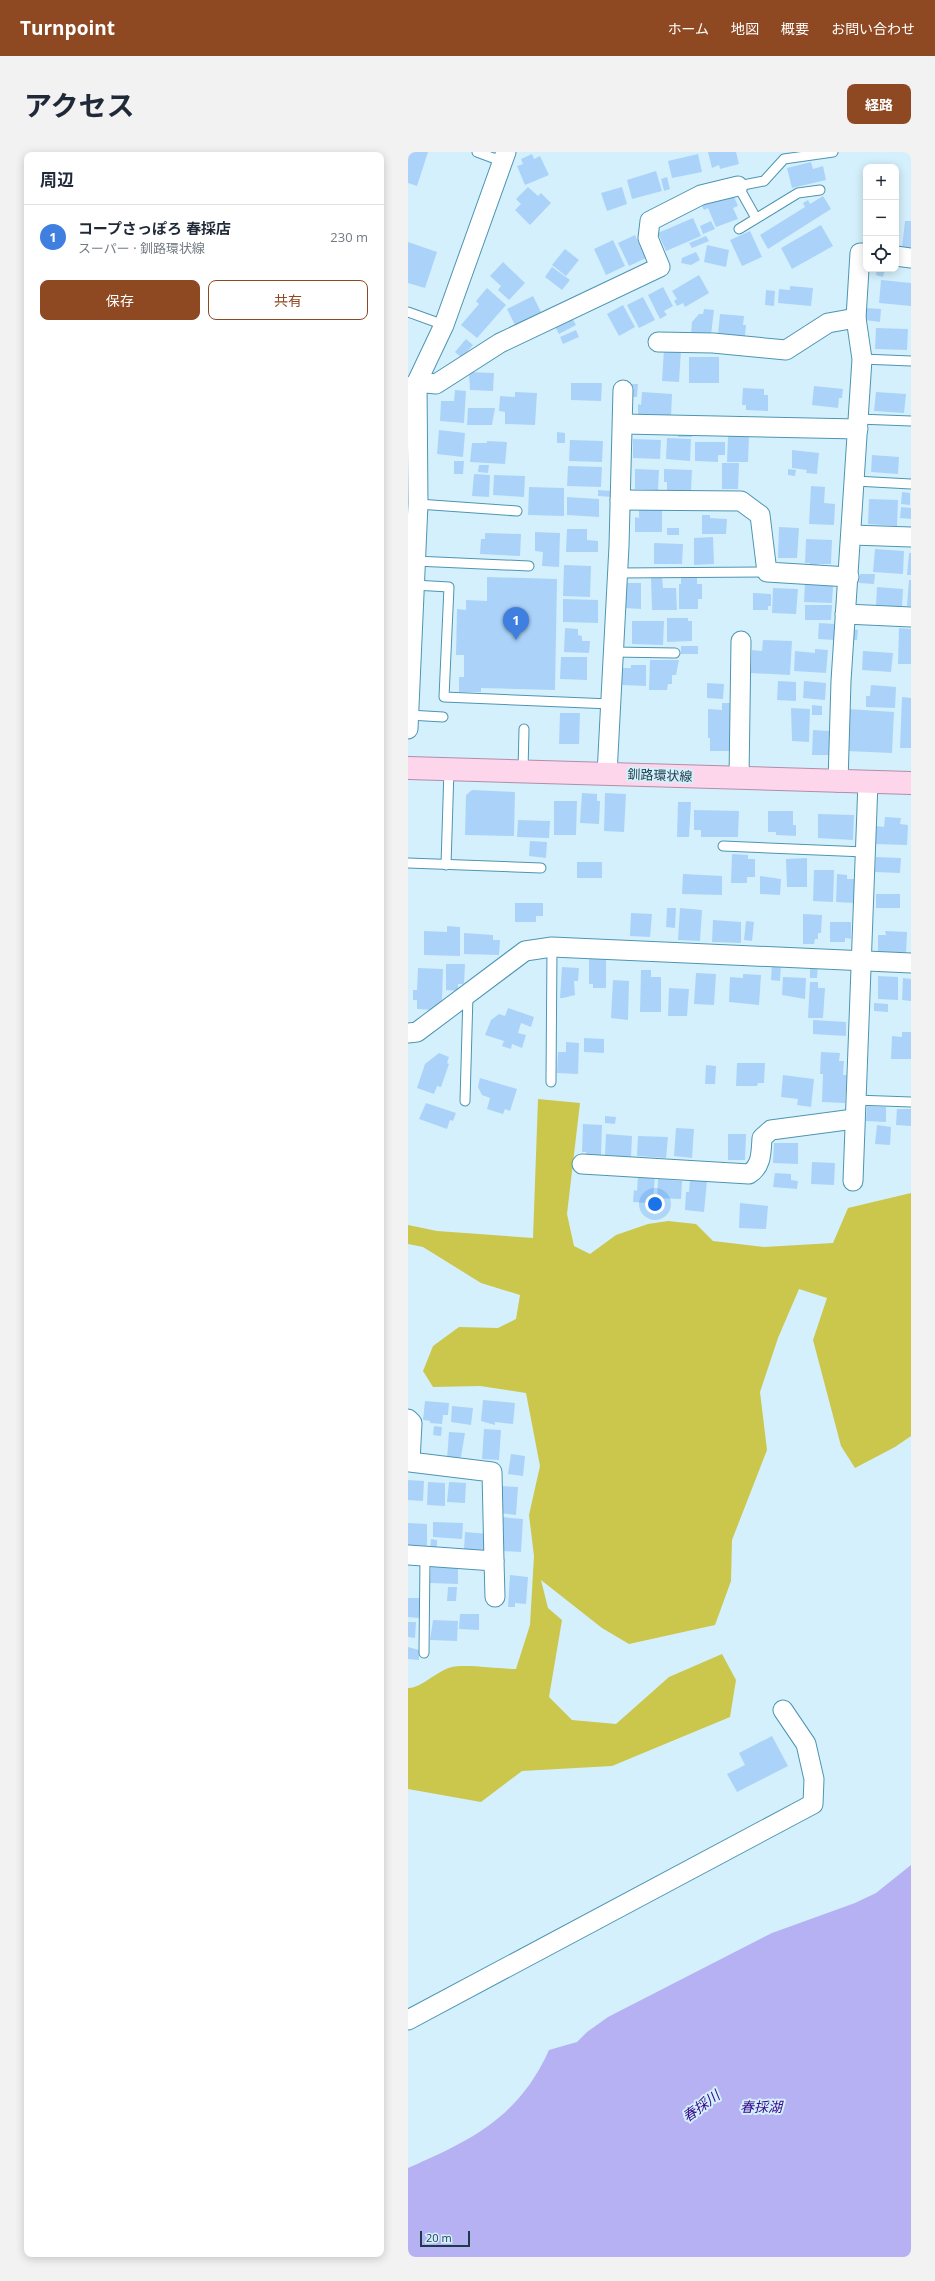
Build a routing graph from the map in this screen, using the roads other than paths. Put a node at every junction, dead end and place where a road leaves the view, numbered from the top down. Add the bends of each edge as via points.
1 (477, 152) edge
2 (832, 152) edge
3 (505, 157) edge
4 (738, 186) junction
5 (820, 190) dead end
6 (756, 218) junction
7 (739, 229) dead end
8 (863, 253) edge
9 (899, 256) edge
10 (911, 258) edge
11 (408, 312) edge
12 (856, 318) junction
13 (444, 325) junction
14 (658, 342) dead end
15 (862, 360) junction
16 (911, 361) edge
17 (413, 386) edge
18 (623, 390) dead end
19 (911, 422) edge
20 (623, 424) junction
21 (858, 424) junction
22 (855, 481) junction
23 (911, 484) edge
24 (620, 500) junction
25 (418, 504) junction
26 (518, 510) dead end
27 (852, 535) junction
28 (911, 537) edge
29 (415, 562) junction
30 (529, 566) dead end
31 (767, 572) junction
32 (618, 573) junction
33 (849, 577) junction
34 (414, 585) junction
35 (845, 614) junction
36 (911, 618) edge
37 (410, 624) edge
38 (741, 641) dead end
39 (613, 652) junction
40 (675, 653) dead end
41 (610, 704) junction
42 (443, 717) dead end
43 (408, 722) edge
44 (524, 729) dead end
45 (408, 768) edge
46 (449, 769) junction
47 (523, 771) junction
48 (607, 774) junction
49 (739, 778) junction
50 (838, 782) junction
51 (868, 782) junction
52 (911, 783) edge
53 (724, 846) dead end
54 (865, 852) junction
55 (408, 863) edge
56 (446, 865) junction
57 (541, 868) dead end
58 (552, 947) junction
59 (862, 960) junction
60 (911, 963) edge
61 (468, 994) junction
62 (408, 1033) edge
63 (551, 1082) dead end
64 (855, 1100) junction
65 (465, 1101) dead end
66 (911, 1102) edge
67 (854, 1119) junction
68 (582, 1164) dead end
69 (853, 1181) dead end
70 (408, 1419) edge
71 (416, 1556) edge
72 (494, 1561) junction
73 (495, 1597) dead end
74 (424, 1652) dead end
75 (783, 1710) dead end
76 (408, 2020) edge

1 - 3 lane
2 - 4 lane via 784,159 764,181
3 - 13 street
4 - 6 lane
4 - 17 street via 701,195 650,221 648,238 660,268 500,343 436,384
5 - 6 lane via 798,193
6 - 7 lane
8 - 12 street via 860,253
9 - 10 street
11 - 13 lane
12 - 14 street via 828,323 786,350 713,343
12 - 15 street
13 - 17 street
15 - 16 lane
15 - 21 street
17 - 25 street
18 - 20 street
19 - 21 lane
20 - 21 street
20 - 24 street
21 - 22 street
22 - 23 lane
22 - 27 street
24 - 31 street via 741,501 760,515
24 - 32 street
25 - 26 lane
25 - 29 street
27 - 28 street
27 - 33 street
29 - 30 lane
29 - 34 street
31 - 32 lane
31 - 33 street
32 - 39 street
33 - 35 street
34 - 37 street
34 - 41 lane via 448,587 444,697
35 - 36 street
35 - 50 street
37 - 43 street
38 - 49 street
39 - 40 lane
39 - 41 street
41 - 48 street
42 - 43 lane
44 - 47 lane
45 - 46 main road, 釧路環状線
46 - 47 main road, 釧路環状線
46 - 56 lane
47 - 48 main road, 釧路環状線
48 - 49 main road, 釧路環状線
49 - 50 main road, 釧路環状線
50 - 51 main road, 釧路環状線
51 - 52 main road, 釧路環状線
51 - 54 street
53 - 54 lane
54 - 59 street
55 - 56 lane
56 - 57 lane
58 - 59 street
58 - 61 street via 525,951
58 - 63 lane
59 - 60 street
59 - 64 street
61 - 62 street via 417,1032
61 - 65 lane
64 - 66 lane
64 - 67 street
67 - 68 street via 771,1130 762,1138 757,1169 749,1174
67 - 69 street
70 - 72 street via 412,1423 410,1462 492,1472
71 - 72 street
71 - 74 lane
72 - 73 street
75 - 76 street via 806,1744 814,1779 813,1804

